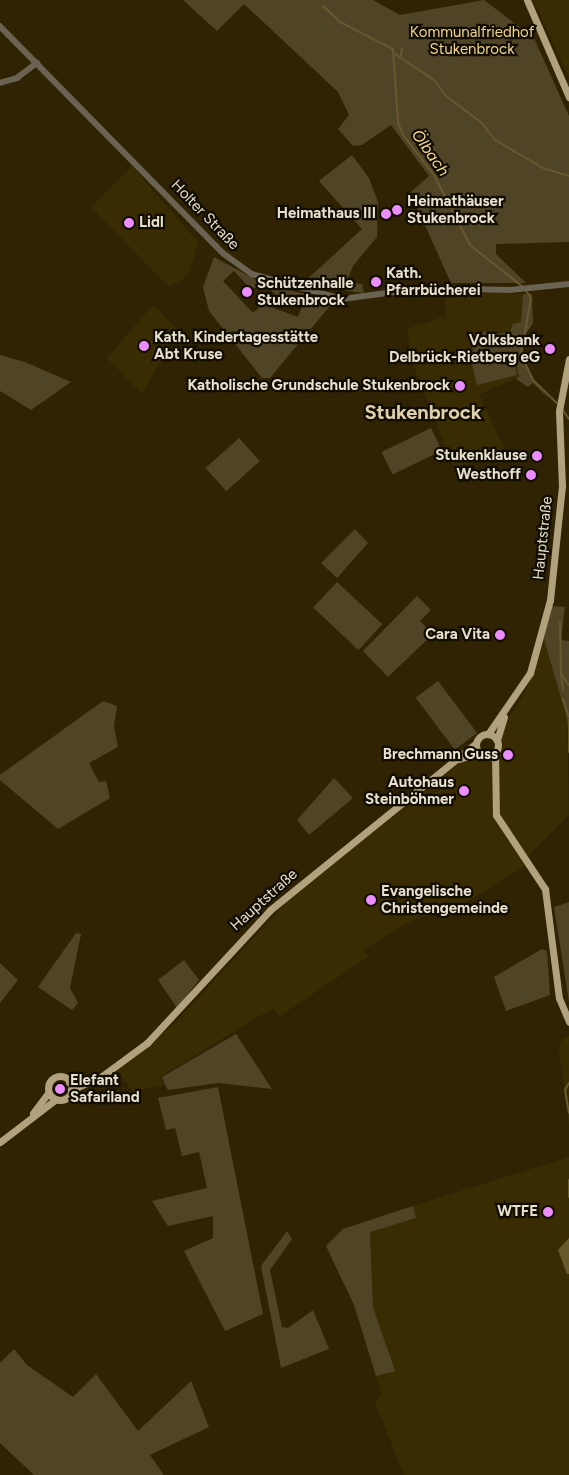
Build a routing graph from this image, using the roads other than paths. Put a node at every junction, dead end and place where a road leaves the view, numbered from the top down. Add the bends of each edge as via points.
1 (527, 0) edge
2 (0, 26) edge
3 (38, 63) junction
4 (0, 83) edge
5 (569, 97) edge
6 (569, 284) edge
7 (569, 360) edge
8 (506, 712) junction
9 (488, 734) junction
10 (497, 740) junction
11 (476, 743) junction
12 (494, 752) junction
13 (482, 754) junction
14 (458, 759) junction
15 (495, 773) junction
16 (569, 1022) edge
17 (102, 1076) junction
18 (70, 1082) junction
19 (71, 1090) junction
20 (48, 1093) junction
21 (55, 1100) junction
22 (31, 1118) junction
23 (0, 1142) edge

1 - 5 main road
2 - 3 street, Holter Straße
3 - 4 street
3 - 6 street, Holter Straße via 223,253 252,274 342,299 424,288 526,290
7 - 8 main road, Hauptstraße via 560,407 562,486 550,600 530,673
8 - 9 main road, Hauptstraße
8 - 10 main road, Hauptstraße
9 - 10 main road
9 - 11 main road, Hauptstraße
10 - 12 main road, Hauptstraße
11 - 13 main road
11 - 14 main road, Hauptstraße
12 - 13 main road, Hauptstraße
12 - 15 main road, Hauptstraße
13 - 14 main road, Hauptstraße
13 - 15 main road
14 - 17 main road, Hauptstraße via 270,910 167,1025
15 - 16 main road, Hauptstraße via 496,816 535,870 550,903 558,998
17 - 18 main road, Hauptstraße
17 - 19 main road, Hauptstraße
18 - 19 main road
18 - 20 main road via 53,1078
19 - 21 main road via 65,1099
20 - 21 main road
20 - 22 main road
21 - 22 main road
22 - 23 main road

